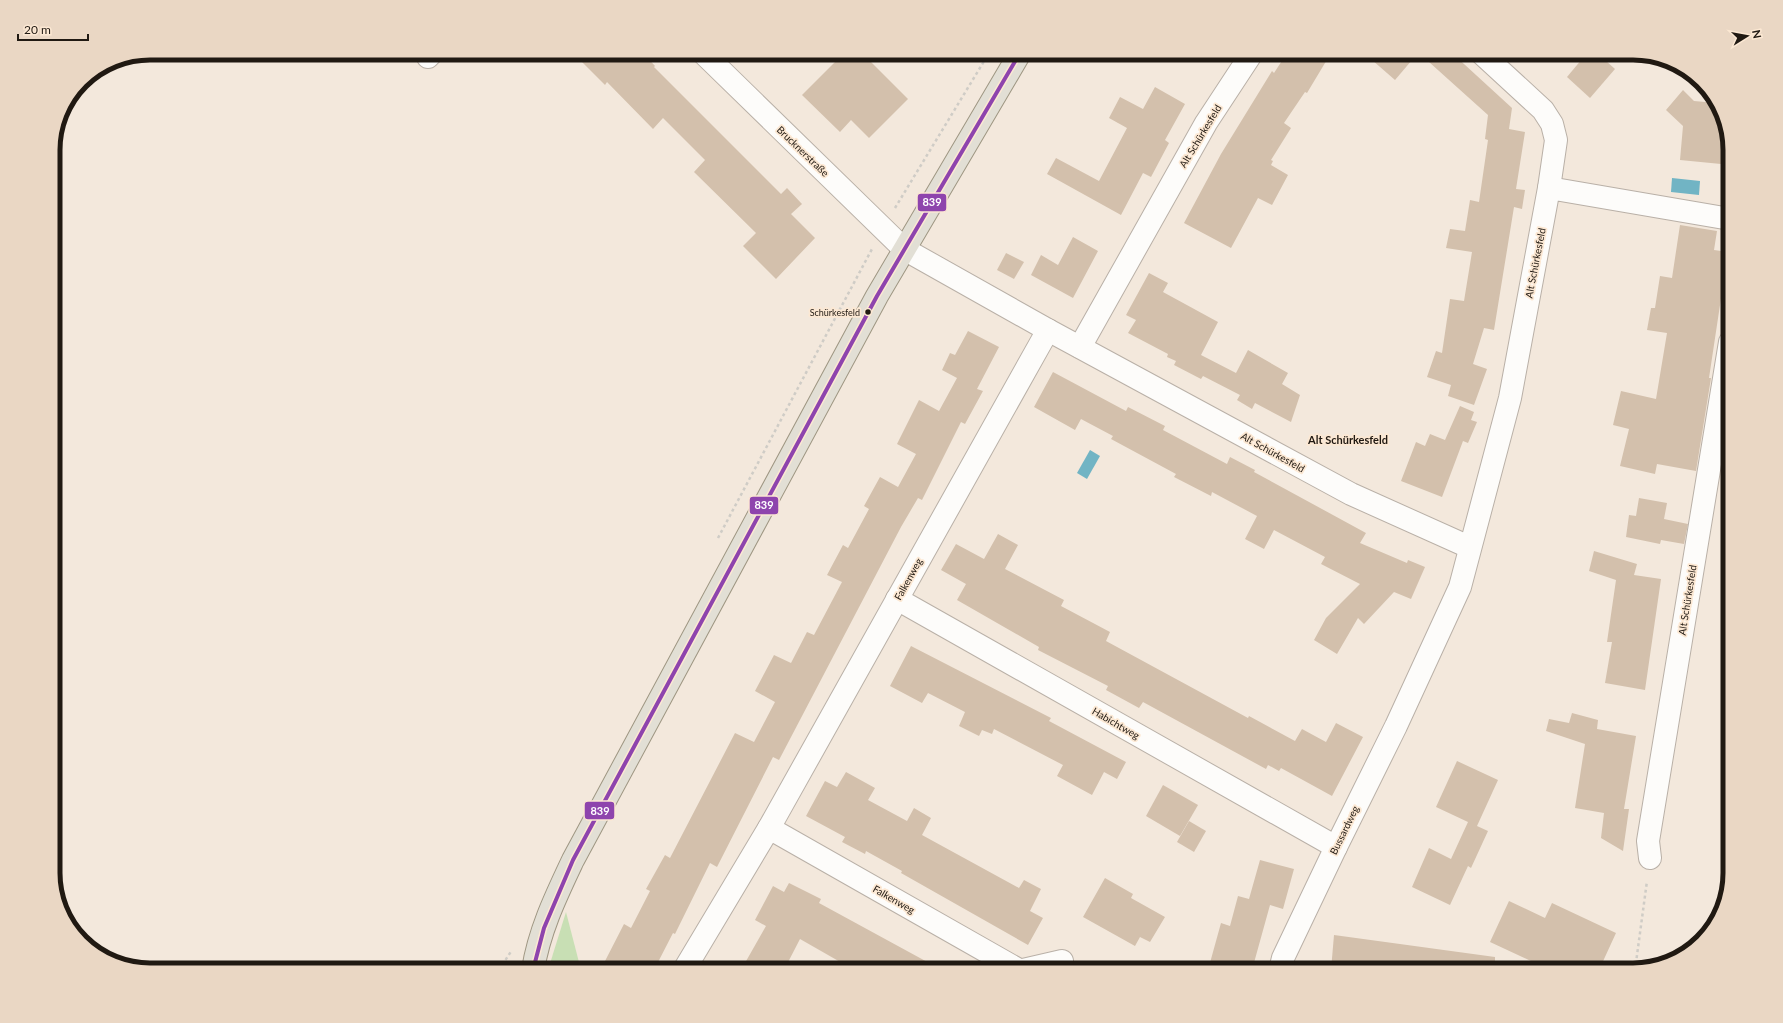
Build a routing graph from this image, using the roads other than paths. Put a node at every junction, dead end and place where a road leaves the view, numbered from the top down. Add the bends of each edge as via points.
1 (710, 60) edge
2 (1016, 60) edge
3 (1247, 60) edge
4 (1489, 60) edge
5 (1549, 188) junction
6 (1723, 218) edge
7 (904, 249) junction
8 (1048, 330) junction
9 (1080, 347) junction
10 (1723, 385) edge
11 (1469, 548) junction
12 (897, 599) junction
13 (1412, 691) joint
14 (769, 828) junction
15 (1336, 847) junction
16 (1650, 858) road end
17 (1062, 961) dead end
18 (534, 963) edge
19 (688, 963) edge
20 (1007, 963) edge
21 (1053, 963) edge
22 (1282, 963) edge

1 - 7 street, Brucknerstraße
2 - 7 main road
3 - 9 street, Alt Schürkesfeld via 1206,123
4 - 5 street, Alt Schürkesfeld via 1543,110 1552,124 1556,140
5 - 6 street
5 - 11 street, Alt Schürkesfeld via 1510,398
7 - 8 street, Alt Schürkesfeld
7 - 18 main road via 573,860 552,905
8 - 9 street, Alt Schürkesfeld
8 - 12 street, Falkenweg
9 - 11 street, Alt Schürkesfeld via 1351,494
10 - 16 street, Alt Schürkesfeld via 1648,841
11 - 13 street, Alt Schürkesfeld via 1460,587
12 - 14 street, Falkenweg
12 - 15 street, Habichtweg
13 - 15 street, Bussardweg
14 - 19 street, Falkenweg
14 - 20 street, Falkenweg
15 - 22 street, Bussardweg
17 - 21 street

